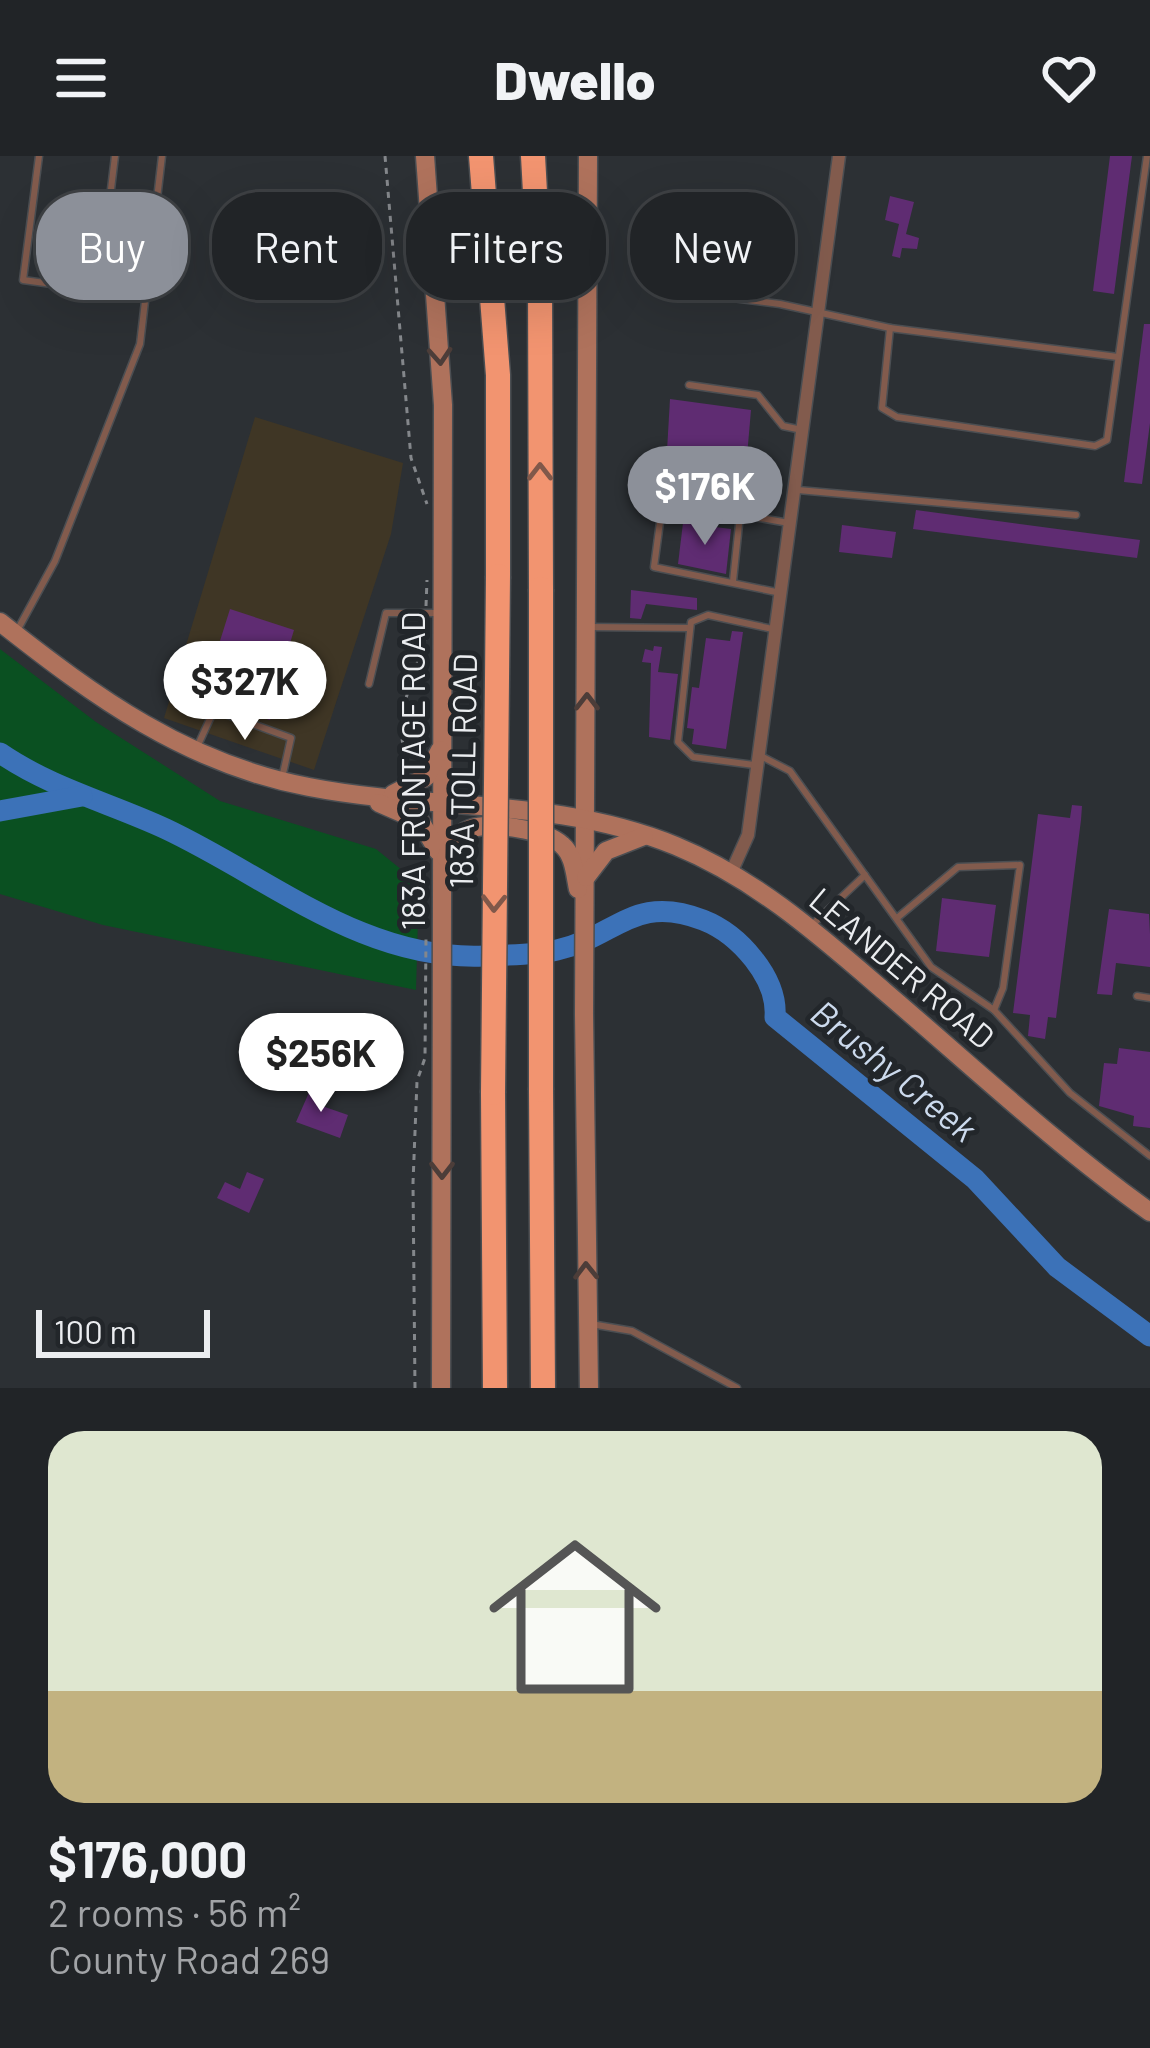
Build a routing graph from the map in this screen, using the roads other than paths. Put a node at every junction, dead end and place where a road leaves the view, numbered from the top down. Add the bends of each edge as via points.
1 (39, 156) edge
2 (115, 156) edge
3 (162, 156) edge
4 (424, 156) edge
5 (481, 156) edge
6 (532, 156) edge
7 (588, 156) edge
8 (839, 156) edge
9 (1147, 156) edge
10 (110, 192) edge
11 (158, 192) edge
12 (36, 282) edge
13 (147, 300) edge
14 (738, 300) edge
15 (816, 311) junction
16 (890, 328) junction
17 (1119, 357) junction
18 (689, 385) dead end
19 (806, 430) junction
20 (763, 462) dead end
21 (798, 490) junction
22 (740, 515) junction
23 (1076, 515) dead end
24 (755, 518) junction
25 (793, 524) junction
26 (734, 581) junction
27 (783, 594) junction
28 (435, 613) junction
29 (7, 627) edge
30 (586, 627) junction
31 (690, 628) junction
32 (778, 630) junction
33 (370, 685) dead end
34 (444, 728) junction
35 (195, 752) junction
36 (759, 760) junction
37 (281, 781) junction
38 (355, 794) junction
39 (387, 797) junction
40 (444, 800) junction
41 (588, 819) junction
42 (647, 836) junction
43 (442, 867) junction
44 (731, 873) junction
45 (865, 875) junction
46 (583, 880) junction
47 (896, 919) junction
48 (809, 927) junction
49 (1137, 996) dead end
50 (1150, 998) edge
51 (994, 1010) junction
52 (1150, 1156) edge
53 (1150, 1212) edge
54 (588, 1323) junction
55 (441, 1388) edge
56 (495, 1388) edge
57 (543, 1388) edge
58 (589, 1388) edge
59 (737, 1388) edge

1 - 12 lane via 23,280
2 - 10 lane
3 - 11 lane
4 -> 28 main road, 183A FRONTAGE ROAD via 443,405
5 -> 56 highway, 183A TOLL ROAD, bridge via 498,375
57 -> 6 highway, bridge via 540,283
7 - 30 main road
8 - 15 street
9 - 17 lane
13 - 29 lane via 140,344 71,522 29,617
14 - 15 lane
15 - 16 lane
15 - 19 street
16 - 17 lane
16 - 17 lane via 882,408 897,417 1095,446 1107,440
18 - 19 lane via 758,395 783,426
19 - 21 street
20 - 24 lane
21 - 23 lane
21 - 25 street
22 - 24 lane
22 - 26 lane
22 - 26 lane via 668,502 654,567
24 - 25 lane
25 - 27 street
26 - 27 lane
27 - 32 street
28 - 33 lane via 386,614
28 - 34 main road, 183A FRONTAGE ROAD
29 - 35 main road via 120,712
30 - 31 lane
41 -> 30 main road
31 - 32 lane via 708,615
31 - 36 lane via 678,742 693,757
32 - 36 street
34 - 39 main road via 426,777
34 - 40 main road, 183A FRONTAGE ROAD
35 - 37 main road
35 - 37 lane via 214,710 291,738
36 - 44 street via 748,836
36 - 45 lane via 790,771
37 - 38 main road
38 - 39 main road, LEANDER ROAD
38 - 43 main road via 420,821 435,838
39 - 40 main road, LEANDER ROAD
40 - 41 main road, LEANDER ROAD
40 - 43 main road, 183A FRONTAGE ROAD
41 - 42 main road, LEANDER ROAD
41 - 46 main road
42 - 44 main road, LEANDER ROAD
42 - 46 main road via 614,846
43 - 46 main road via 453,842 472,828 517,829 561,843
43 -> 55 main road, 183A FRONTAGE ROAD via 434,1011
44 - 48 main road, LEANDER ROAD
45 - 47 lane
45 - 48 lane
54 -> 46 main road
47 - 51 lane via 931,967
47 - 51 lane via 958,867 1020,866
48 - 53 main road, LEANDER ROAD
49 - 50 lane
51 - 52 lane via 1070,1093
54 - 58 main road
54 - 59 lane via 632,1331

